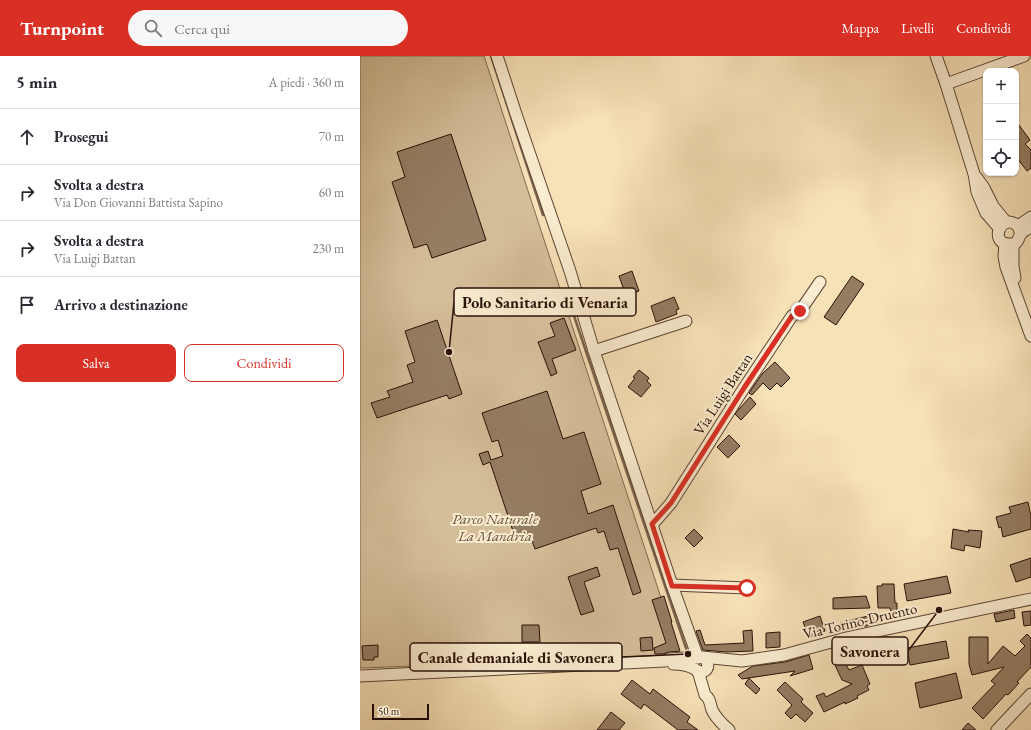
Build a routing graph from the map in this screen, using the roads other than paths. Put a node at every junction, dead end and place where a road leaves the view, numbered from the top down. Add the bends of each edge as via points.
1 (497, 56) edge
2 (936, 56) edge
3 (1024, 56) edge
4 (946, 84) junction
5 (550, 212) junction
6 (1031, 217) edge
7 (1002, 225) junction
8 (1031, 227) edge
9 (1019, 230) junction
10 (1009, 244) junction
11 (820, 282) dead end
12 (686, 321) dead end
13 (588, 329) junction
14 (1031, 336) edge
15 (594, 351) junction
16 (652, 524) junction
17 (671, 583) junction
18 (747, 588) dead end
19 (1031, 600) edge
20 (701, 666) junction
21 (360, 676) edge
22 (1031, 694) edge
23 (729, 730) edge
24 (997, 730) edge

1 - 5 street
2 - 4 street
3 - 4 street
4 - 7 street via 974,174 977,192 986,213
5 - 13 street
5 - 13 street via 571,292
6 - 9 street
7 - 9 street via 1011,222
7 - 10 street via 998,237 1000,241
8 - 9 street
9 - 10 street via 1018,240
10 - 14 street via 1020,304
11 - 16 street, Via Luigi Battan via 800,311 792,316 671,503
12 - 15 street
13 - 15 street
15 - 16 street
16 - 17 street
17 - 18 street
17 - 20 street
19 - 20 street, Via Torino-Druento via 846,638 784,655 742,661 726,659
20 - 21 street, Via Torino-Druento via 669,659
20 - 23 street via 712,710
22 - 24 street

